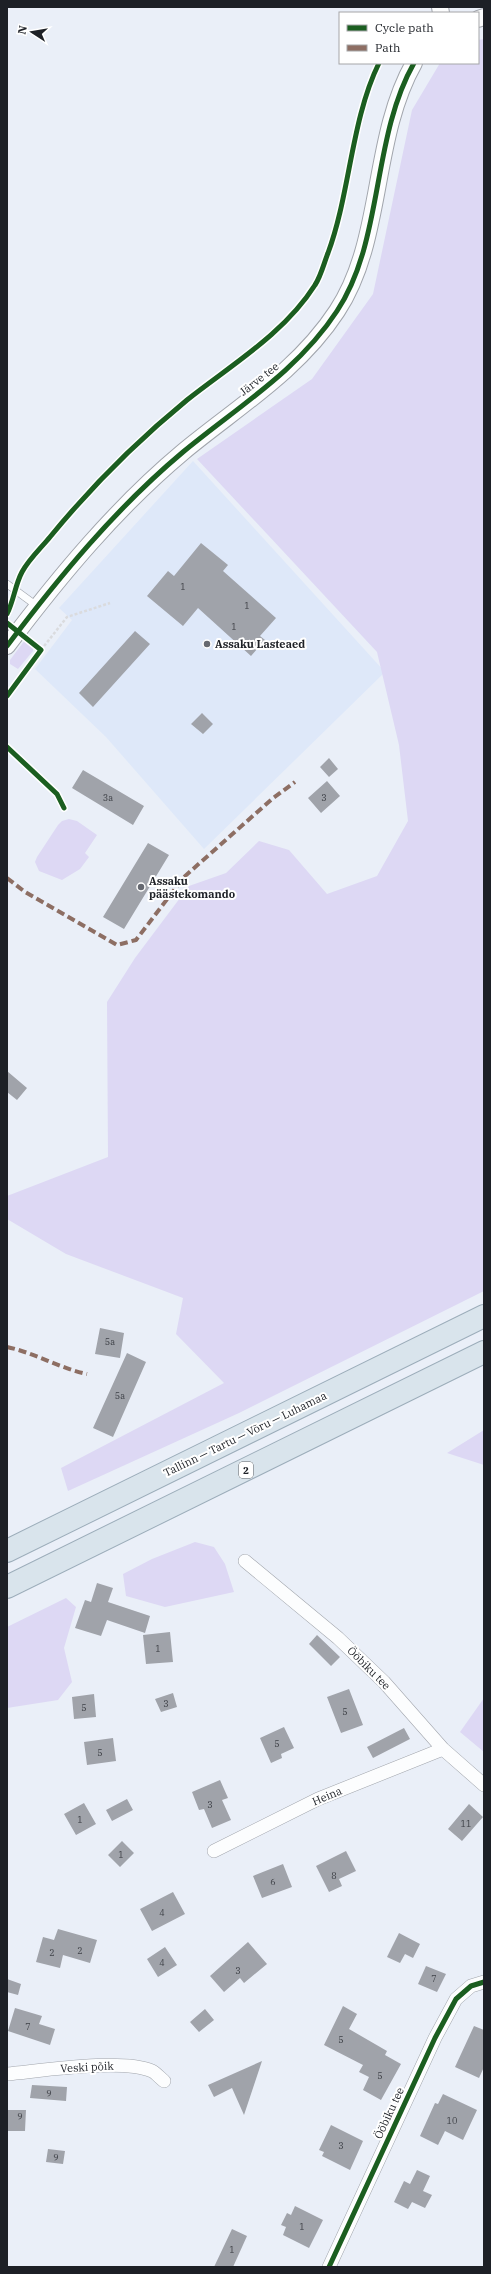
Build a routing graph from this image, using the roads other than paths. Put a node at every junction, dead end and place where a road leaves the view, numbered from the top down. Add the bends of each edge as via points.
1 (413, 64) edge
2 (7, 584) edge
3 (37, 606) junction
4 (7, 646) edge
5 (484, 1316) edge
6 (484, 1352) edge
7 (7, 1551) edge
8 (245, 1561) dead end
9 (7, 1587) edge
10 (443, 1749) junction
11 (484, 1785) edge
12 (214, 1851) dead end
13 (484, 1982) edge
14 (7, 2074) edge
15 (164, 2080) dead end
16 (328, 2267) edge

1 - 3 street, Järve tee via 394,108 365,241 355,275 338,310 314,343 286,371 182,453 128,501
2 - 3 lane
3 - 4 street, Järve tee
5 - 7 highway, Tallinn — Tartu — Võru — Luhamaa
6 - 9 highway, 2
8 - 10 street, Ööbiku tee via 344,1643 384,1682
10 - 11 street, Ööbiku tee
10 - 12 street, Heina via 318,1799
13 - 16 street, Ööbiku tee via 471,1986 456,1998
14 - 15 street, Veski põik via 124,2065 152,2071

